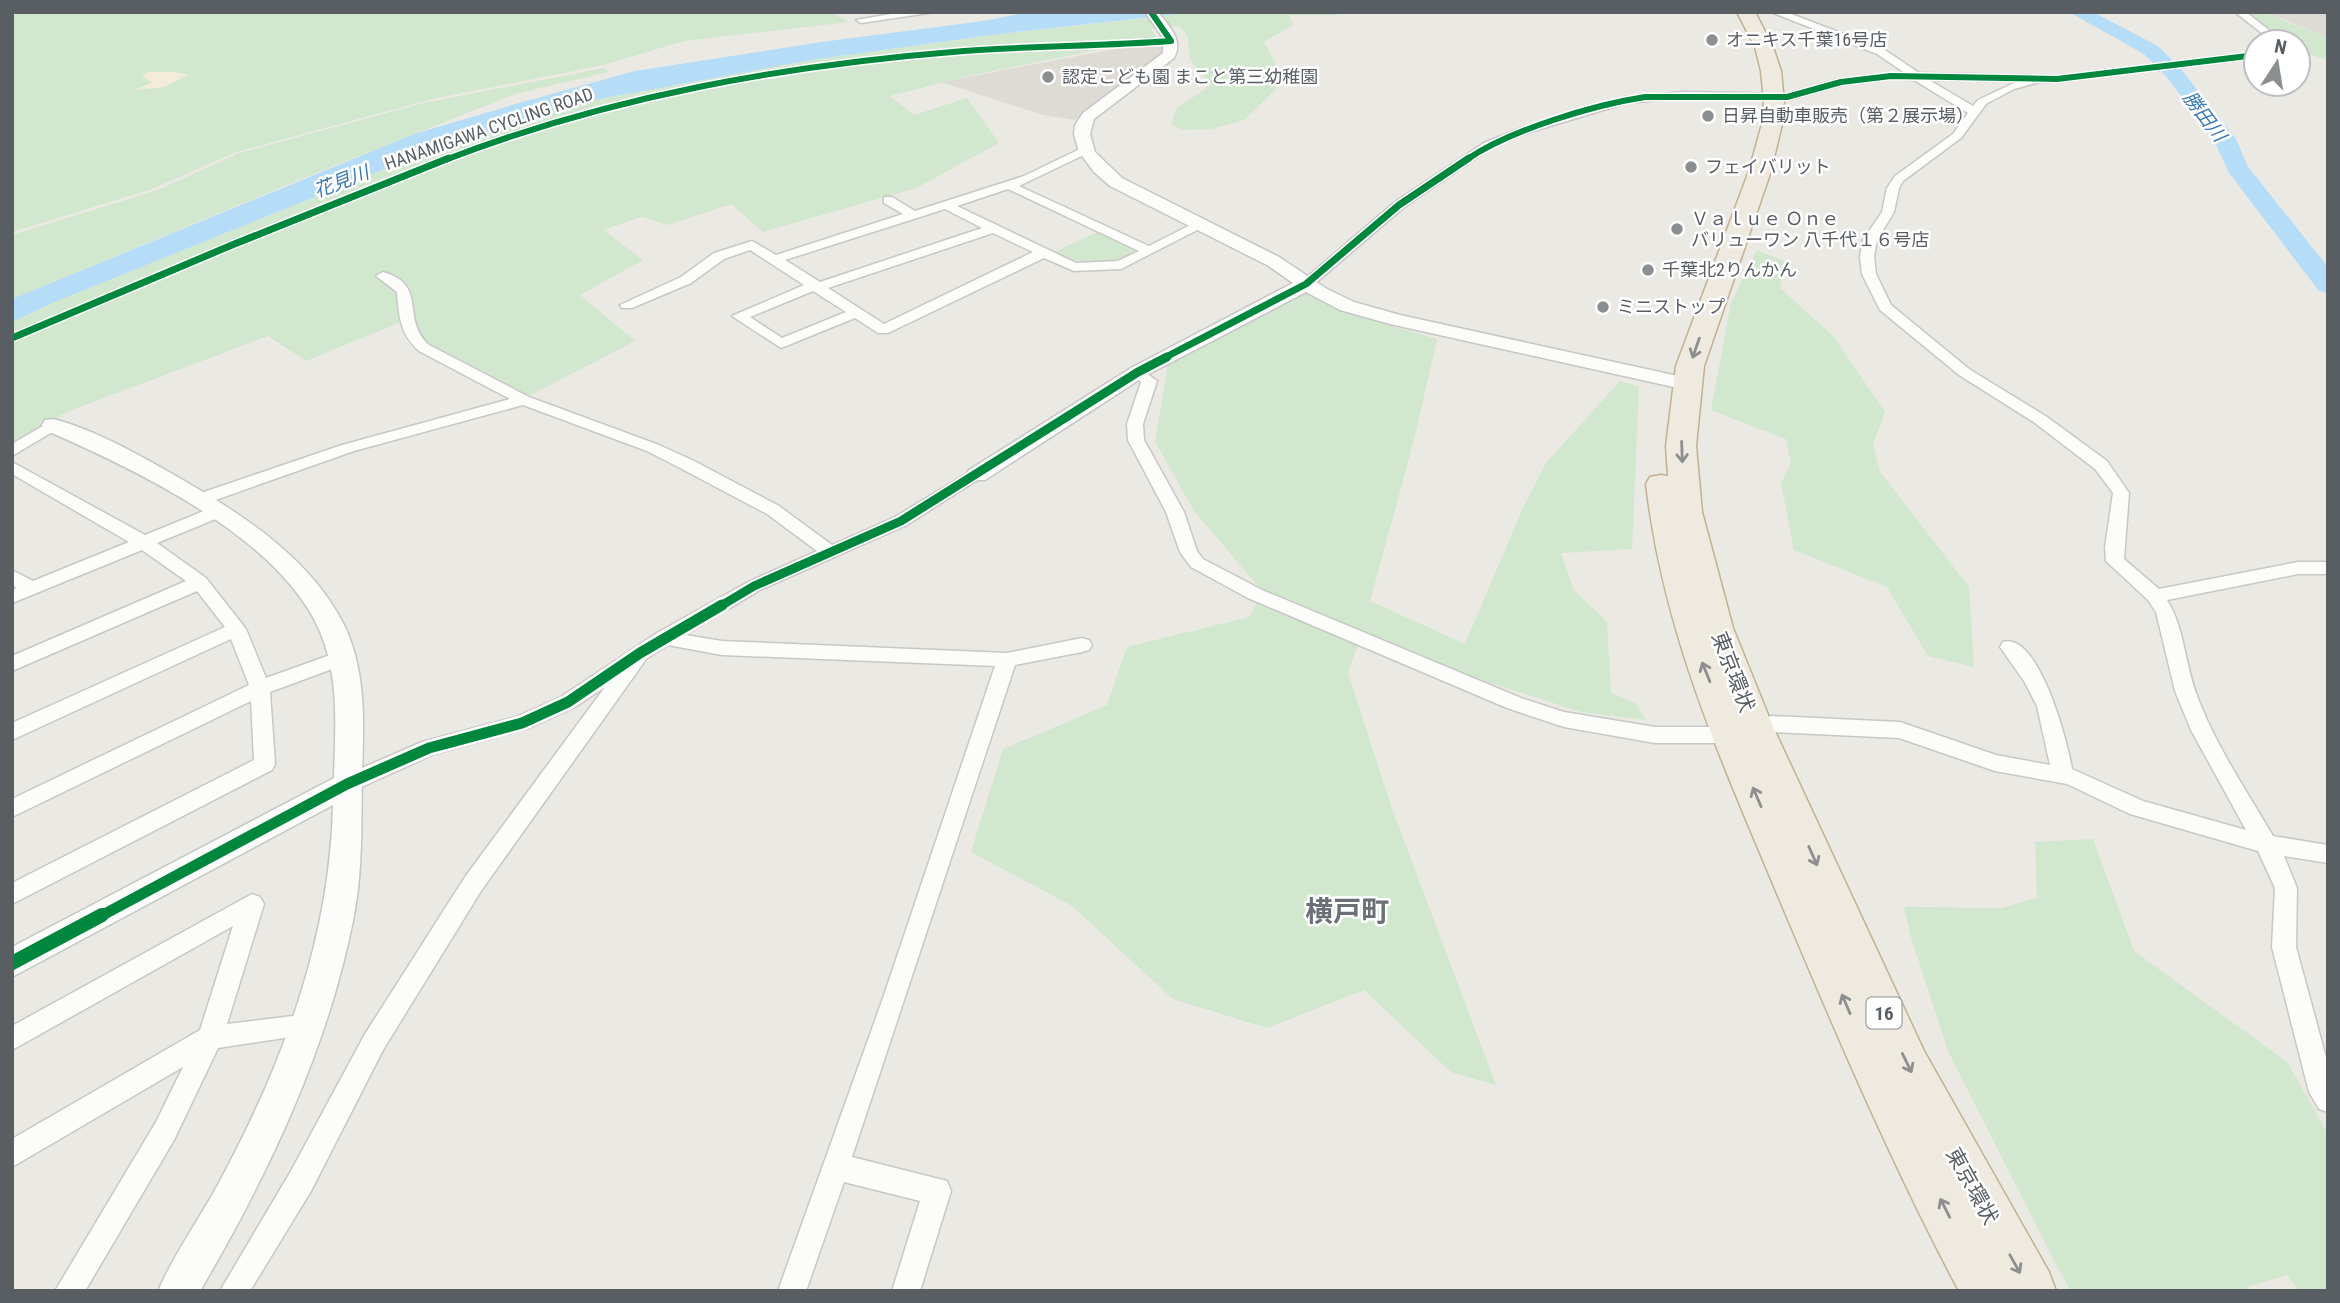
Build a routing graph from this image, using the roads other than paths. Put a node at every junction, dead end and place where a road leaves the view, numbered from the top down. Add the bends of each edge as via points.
1 (930, 12) edge
2 (1151, 12) edge
3 (1733, 12) edge
4 (1746, 12) edge
5 (1776, 12) edge
6 (2240, 12) edge
7 (862, 20) dead end
8 (2261, 28) edge
9 (2242, 57) edge
10 (1913, 75) junction
11 (2039, 79) junction
12 (1766, 97) junction
13 (1975, 112) junction
14 (1086, 150) junction
15 (1008, 185) junction
16 (888, 200) dead end
17 (946, 205) junction
18 (913, 215) junction
19 (1201, 225) junction
20 (994, 228) junction
21 (1150, 251) junction
22 (1045, 252) junction
23 (776, 259) junction
24 (383, 276) dead end
25 (1306, 284) junction
26 (817, 286) junction
27 (1695, 286) dead end
28 (627, 305) dead end
29 (856, 313) junction
30 (1673, 349) dead end
31 (1138, 372) junction
32 (1676, 382) junction
33 (524, 400) junction
34 (53, 425) joint
35 (12, 451) edge
36 (12, 467) edge
37 (977, 475) joint
38 (207, 506) junction
39 (145, 543) junction
40 (829, 551) junction
41 (2328, 568) edge
42 (12, 576) edge
43 (200, 582) junction
44 (31, 589) junction
45 (2155, 596) junction
46 (12, 597) edge
47 (237, 628) junction
48 (664, 638) junction
49 (1082, 645) dead end
50 (2010, 647) dead end
51 (640, 653) junction
52 (344, 657) junction
53 (1007, 660) junction
54 (12, 664) edge
55 (260, 688) junction
56 (1743, 731) junction
57 (12, 732) edge
58 (2062, 775) junction
59 (347, 784) junction
60 (12, 809) edge
61 (2266, 844) junction
62 (2328, 854) edge
63 (12, 894) edge
64 (12, 963) edge
65 (309, 1025) junction
66 (210, 1037) junction
67 (12, 1039) edge
68 (2328, 1100) edge
69 (12, 1154) edge
70 (836, 1167) junction
71 (69, 1291) edge
72 (178, 1291) edge
73 (234, 1291) edge
74 (792, 1291) edge
75 (906, 1291) edge
76 (1987, 1291) edge
77 (2030, 1291) edge

1 - 7 street
2 - 14 street via 1170,37 1169,55 1088,116 1080,136
3 - 12 highway, 東京環状 / 16
4 - 12 highway, 東京環状 / 16 via 1771,71
5 - 10 street via 1881,52
6 - 8 street
9 - 11 street
10 - 11 street
10 - 12 street via 1842,82 1787,97
10 - 13 street
11 - 13 street via 1997,93
12 - 25 street via 1683,95 1626,100 1488,145 1399,205
12 - 27 highway, 東京環状 / 16
12 -> 32 highway, 東京環状 / 16 via 1767,146 1696,347
13 - 45 street via 1957,136 1912,167 1893,188 1888,212 1870,240 1869,274 1885,307 1964,372 2041,420 2108,473 2121,493 2115,561
14 - 15 street
14 - 19 street via 1115,182
15 - 17 street
15 - 21 street
16 - 18 street
17 - 18 street
17 - 20 street
18 - 23 street
19 - 21 street
19 - 25 street via 1273,261
20 - 22 street
20 - 26 street
21 - 22 street via 1121,265 1074,267
22 - 29 street via 883,330
23 - 26 street
23 - 28 street via 752,245 719,256 686,280
24 - 33 street via 404,292 407,322 413,338 424,348
25 - 31 street
25 - 32 street via 1348,306 1397,320
26 - 29 street
26 - 29 street via 738,316 780,344
30 - 32 highway, 東京環状 / 16
31 - 37 street
31 - 56 street via 1149,381 1135,424 1136,440 1175,512 1189,552 1209,571 1458,680 1552,715 1655,735
32 - 56 highway, 東京環状 / 16 via 1686,512
33 - 38 street via 348,448
33 - 40 street via 676,459 773,510
34 - 35 street
34 - 38 street via 101,445
36 - 39 street
37 - 40 street via 901,521
38 - 39 street
38 - 52 street via 294,570 322,608
39 - 43 street
39 - 44 street
40 - 48 street via 754,586
41 - 45 street via 2298,568
42 - 44 street
43 - 47 street
43 - 54 street
44 - 46 street
45 - 61 street via 2165,612 2185,691 2201,730
47 - 55 street
47 - 57 street
48 - 51 street
48 - 53 street via 722,648
49 - 53 street
50 - 58 street via 2046,700 2058,739
51 - 59 street via 568,702 522,723 429,748
51 - 73 street via 466,895 374,1042 301,1181
52 - 55 street
52 - 59 street via 350,716
53 - 70 street
55 - 60 street
55 - 63 street via 265,764
56 - 58 street via 1771,724 1900,730 1995,763
76 -> 56 highway, 東京環状 / 16 via 1875,1072
56 -> 77 highway, 東京環状 / 16 via 1908,1066
58 - 61 street via 2138,808
59 - 64 street
59 - 65 street via 345,862 334,930
61 - 62 street
61 - 68 street via 2286,888 2284,947
65 - 66 street
65 - 72 street via 232,1196
66 - 67 street via 252,904
66 - 69 street
66 - 71 street via 165,1131
70 - 74 street
70 - 75 street via 937,1191

